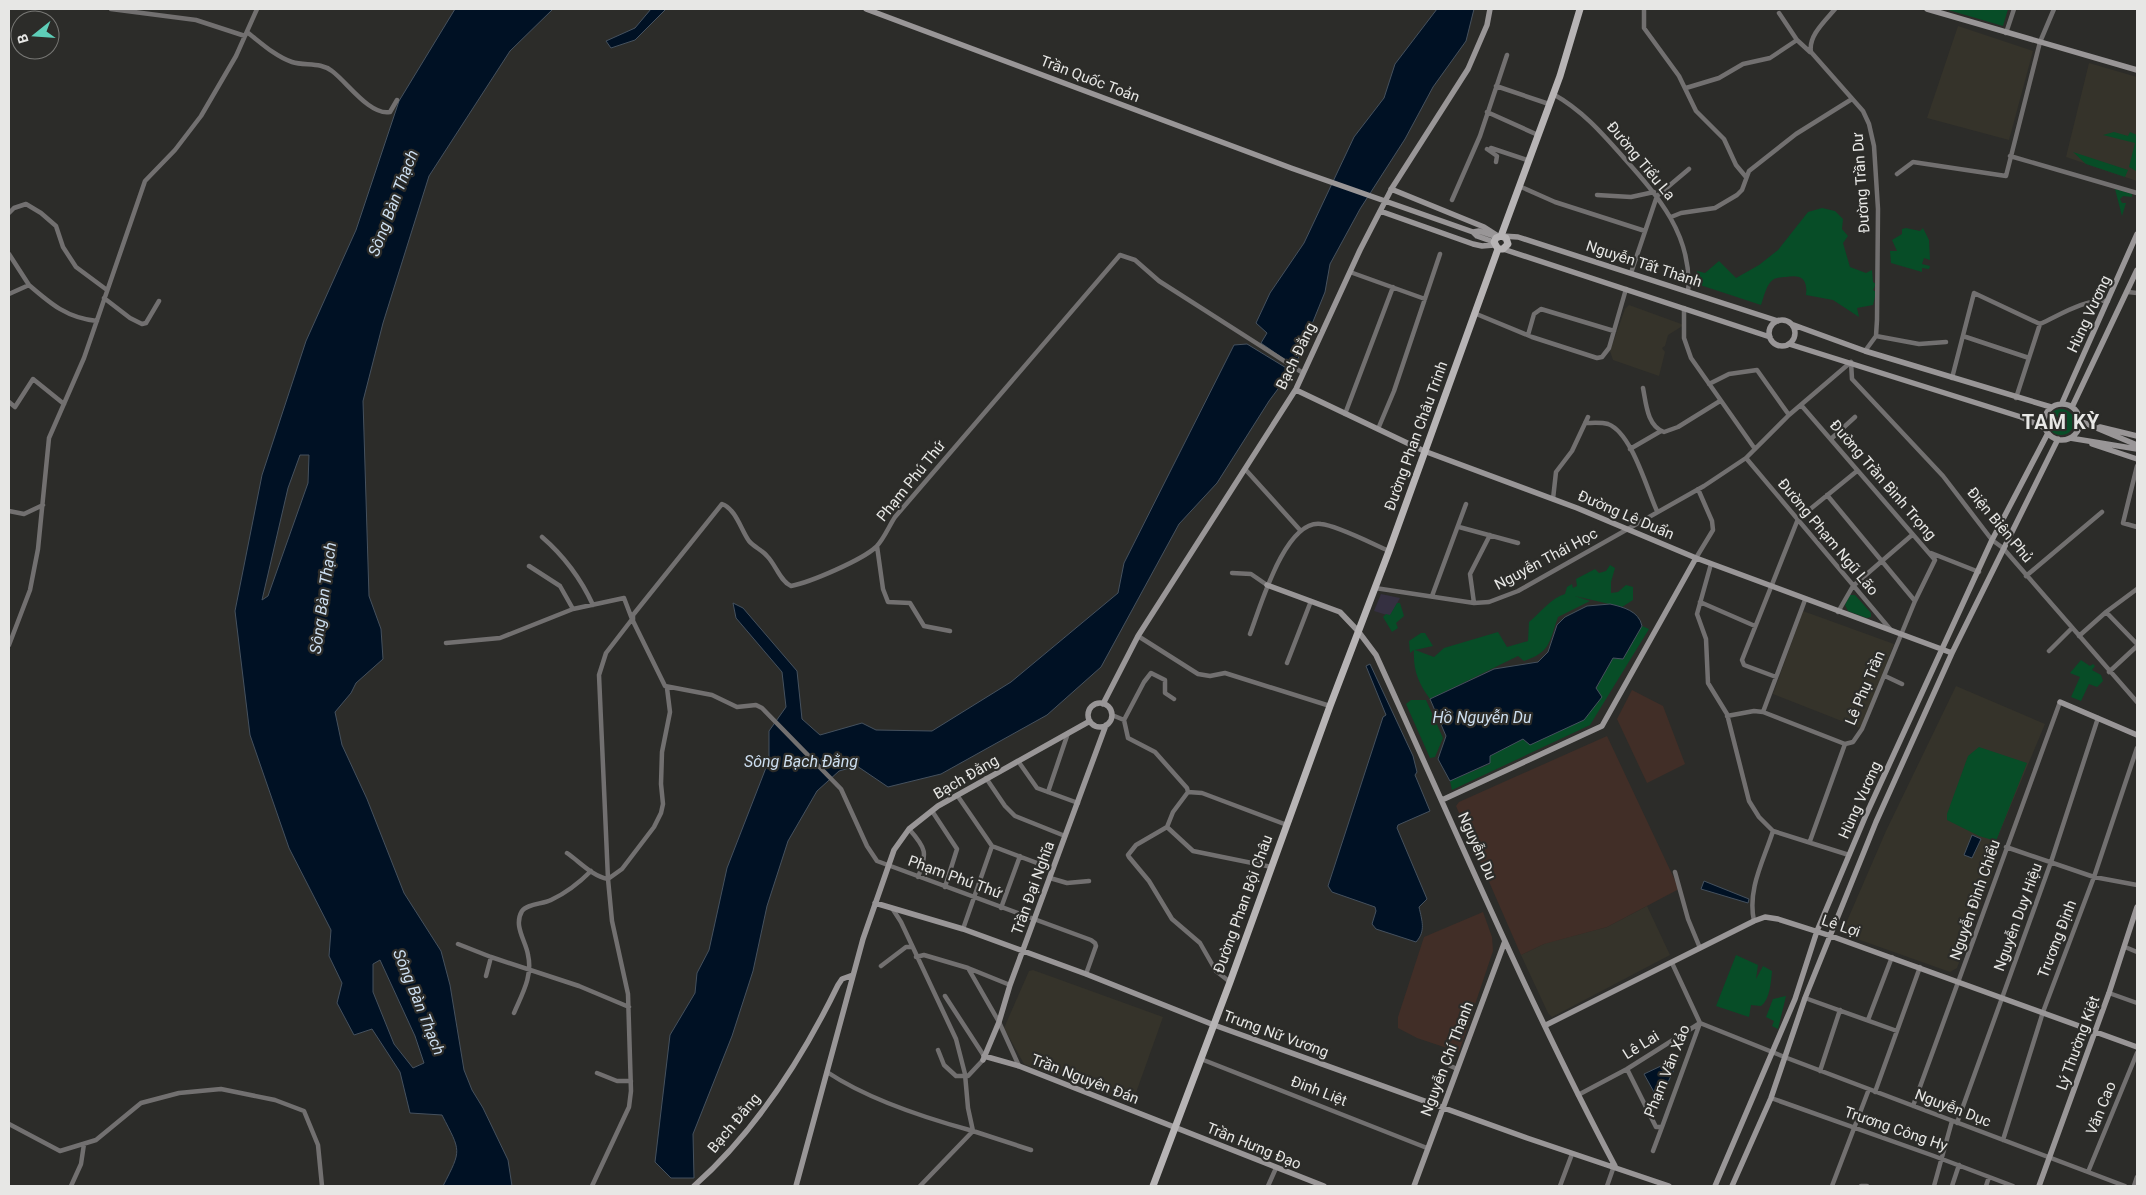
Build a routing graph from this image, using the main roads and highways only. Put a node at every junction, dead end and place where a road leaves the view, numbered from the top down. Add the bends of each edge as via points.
1 (1580, 9) edge
2 (1358, 631) joint
3 (1153, 1186) edge

1 - 2 main road, Đường Phan Châu Trinh via 1553,94
2 - 3 main road, Đường Phan Bội Châu

